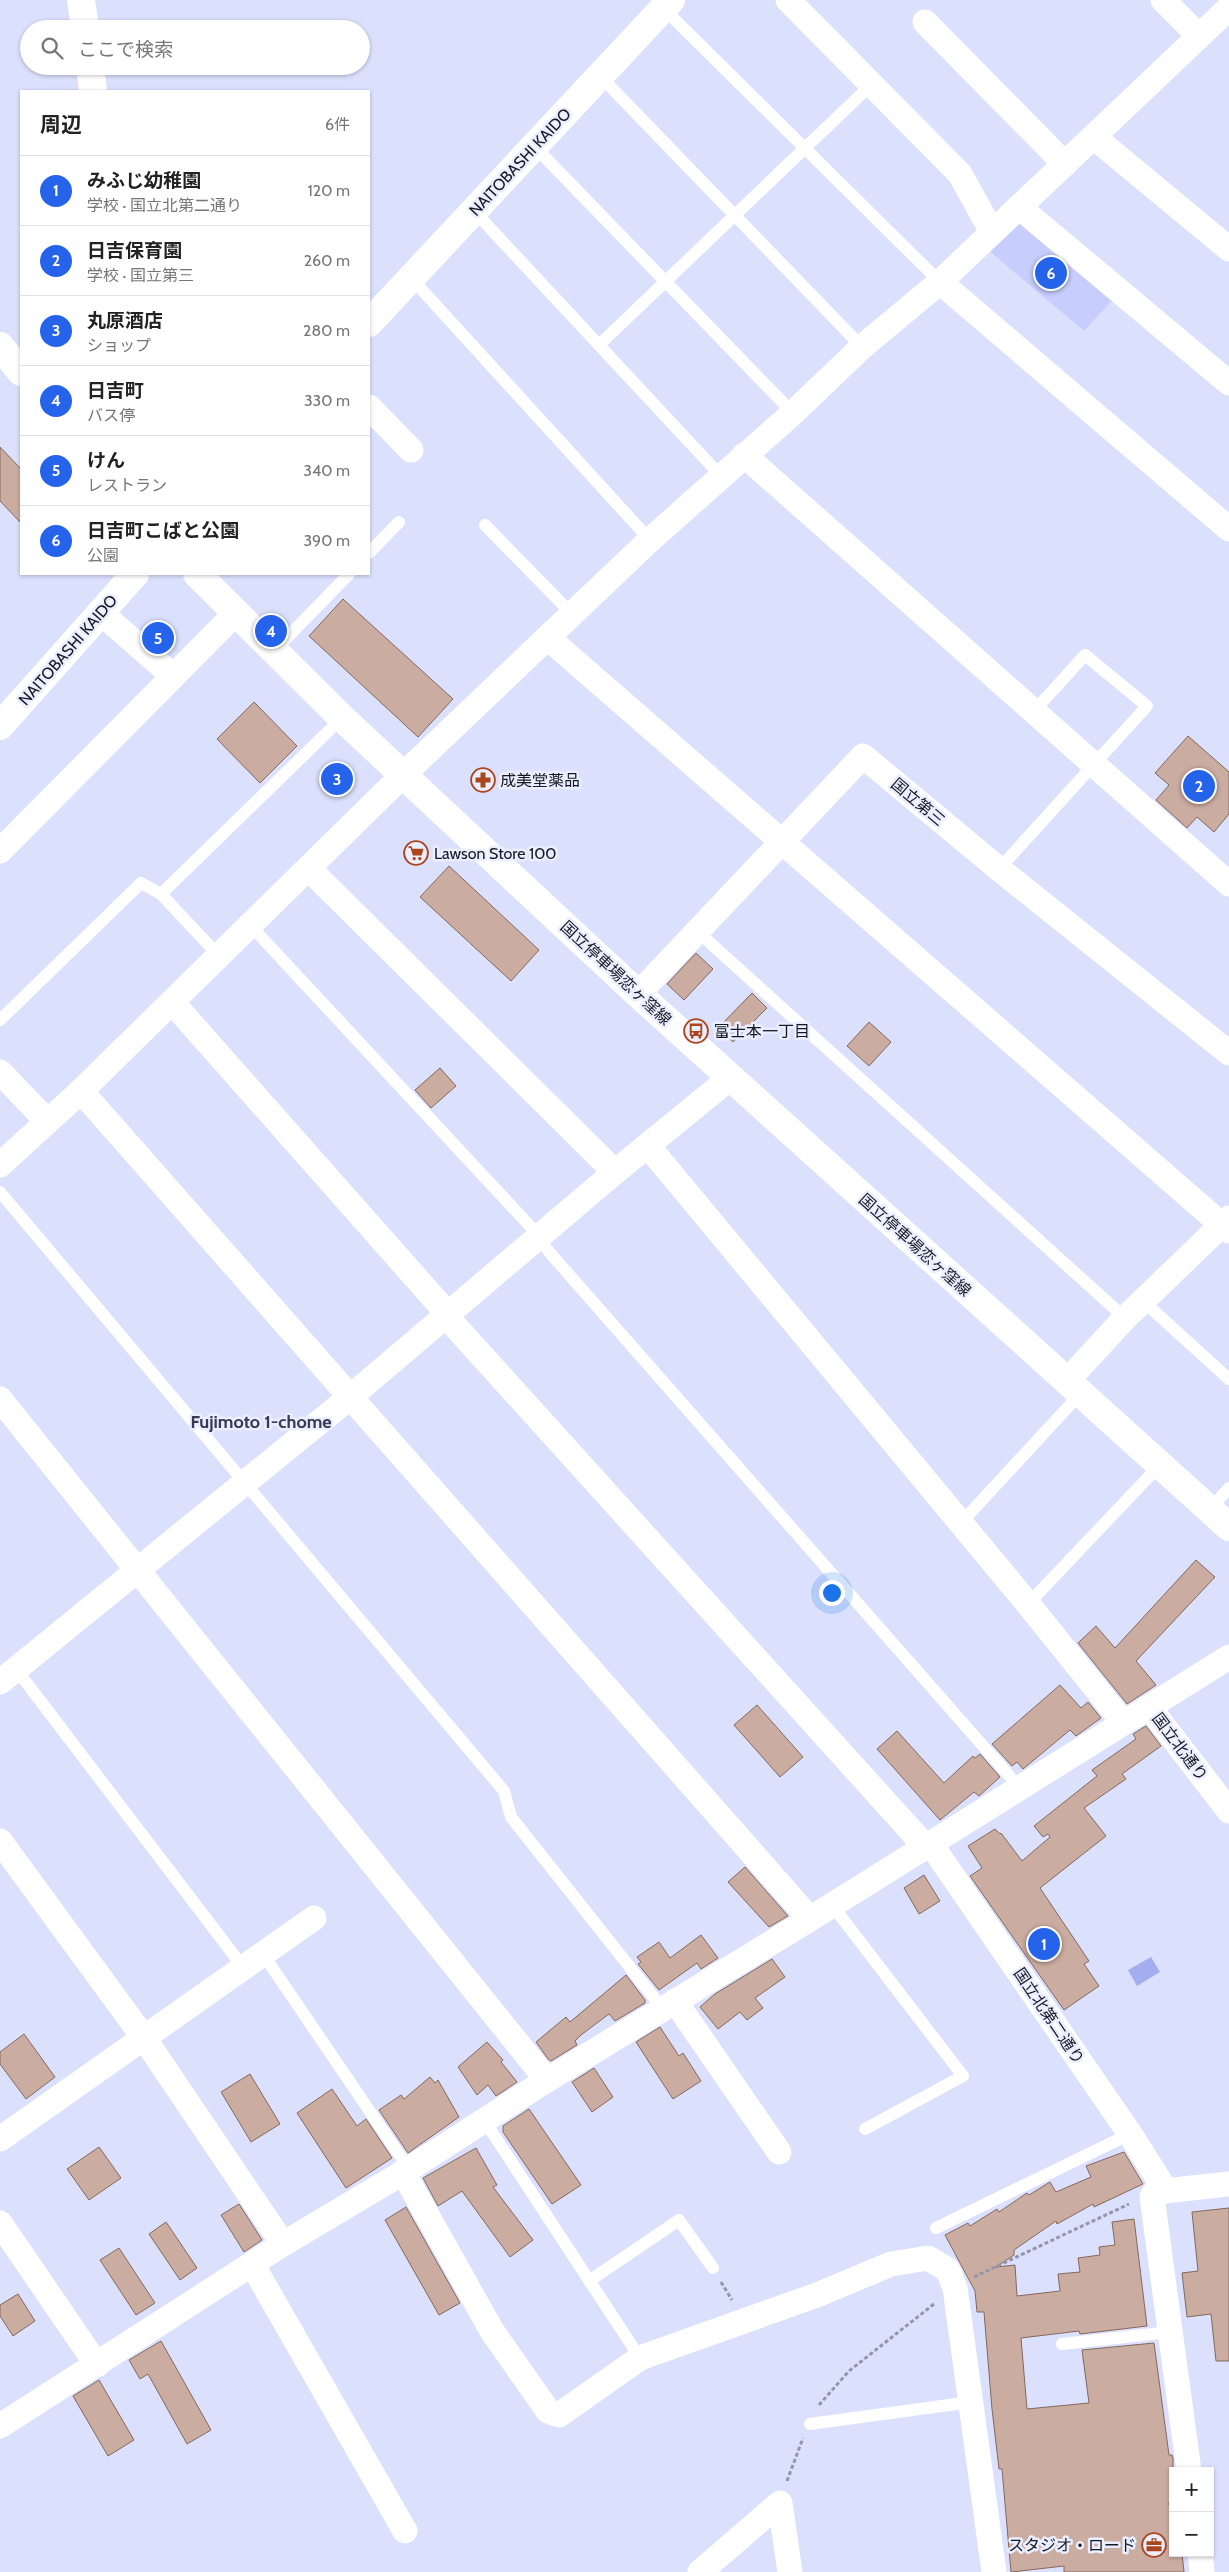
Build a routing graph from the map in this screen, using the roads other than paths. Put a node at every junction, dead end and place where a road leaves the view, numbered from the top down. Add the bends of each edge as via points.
1 (81, 0) edge
2 (788, 0) edge
3 (1163, 0) edge
4 (667, 4) edge
5 (1229, 8) edge
6 (84, 20) edge
7 (926, 22) dead end
8 (1199, 36) junction
9 (91, 75) edge
10 (601, 77) junction
11 (872, 84) junction
12 (93, 90) edge
13 (1094, 138) junction
14 (534, 146) junction
15 (804, 149) junction
16 (1064, 164) junction
17 (1019, 206) junction
18 (474, 211) junction
19 (736, 215) junction
20 (992, 232) junction
21 (1229, 248) edge
22 (412, 279) junction
23 (665, 282) junction
24 (940, 282) junction
25 (370, 322) edge
26 (599, 345) junction
27 (0, 346) edge
28 (862, 347) junction
29 (20, 371) edge
30 (1229, 383) edge
31 (370, 408) edge
32 (793, 413) junction
33 (411, 450) dead end
34 (744, 456) junction
35 (720, 476) junction
36 (399, 522) dead end
37 (485, 525) dead end
38 (1229, 529) edge
39 (650, 540) junction
40 (370, 552) edge
41 (134, 575) edge
42 (198, 575) edge
43 (348, 575) edge
44 (100, 613) junction
45 (235, 614) junction
46 (572, 614) junction
47 (548, 638) junction
48 (273, 652) junction
49 (173, 676) junction
50 (1034, 711) junction
51 (4, 714) edge
52 (342, 718) junction
53 (1095, 765) junction
54 (402, 775) junction
55 (781, 842) junction
56 (0, 850) edge
57 (308, 868) junction
58 (999, 869) junction
59 (1229, 884) edge
60 (161, 894) junction
61 (250, 925) junction
62 (698, 931) junction
63 (219, 956) junction
64 (638, 994) junction
65 (172, 1002) junction
66 (0, 1020) edge
67 (1229, 1053) edge
68 (0, 1072) edge
69 (730, 1078) junction
70 (81, 1092) junction
71 (47, 1121) junction
72 (648, 1146) junction
73 (0, 1165) edge
74 (615, 1172) junction
75 (0, 1192) edge
76 (1227, 1225) edge
77 (539, 1238) junction
78 (1144, 1302) junction
79 (445, 1315) junction
80 (1125, 1318) junction
81 (1229, 1379) edge
82 (1073, 1388) junction
83 (349, 1398) junction
84 (0, 1399) edge
85 (1159, 1466) junction
86 (243, 1482) junction
87 (1229, 1488) edge
88 (1219, 1519) edge
89 (960, 1524) junction
90 (136, 1571) junction
91 (1028, 1604) junction
92 (1229, 1657) edge
93 (8, 1676) edge
94 (1148, 1706) junction
95 (1123, 1722) junction
96 (1020, 1788) junction
97 (1229, 1812) edge
98 (0, 1841) edge
99 (927, 1844) junction
100 (832, 1905) junction
101 (314, 1918) dead end
102 (810, 1920) junction
103 (253, 1961) junction
104 (669, 2005) junction
105 (144, 2038) junction
106 (547, 2080) junction
107 (484, 2120) junction
108 (865, 2129) dead end
109 (1130, 2134) junction
110 (0, 2140) edge
111 (779, 2152) dead end
112 (406, 2170) junction
113 (1229, 2184) edge
114 (1166, 2191) junction
115 (0, 2223) edge
116 (936, 2228) dead end
117 (283, 2244) junction
118 (252, 2264) junction
119 (712, 2268) road end
120 (589, 2281) junction
121 (1170, 2332) junction
122 (1062, 2344) dead end
123 (640, 2358) junction
124 (97, 2365) junction
125 (971, 2402) junction
126 (810, 2424) dead end
127 (0, 2426) edge
128 (1188, 2467) edge
129 (405, 2531) dead end
130 (1200, 2557) edge
131 (700, 2572) edge
132 (790, 2572) edge
133 (994, 2572) edge
134 (1202, 2572) edge

1 - 6 main road
2 - 11 street
3 - 8 street
4 - 10 main road, NAITOBASHI KAIDO
4 - 15 lane
5 - 8 street
7 - 16 street
8 - 13 street
9 - 12 main road
10 - 14 main road, NAITOBASHI KAIDO
10 - 19 lane
11 - 15 lane
11 - 20 street via 960,174
13 - 16 street
13 - 21 street
14 - 18 main road, NAITOBASHI KAIDO
14 - 23 lane
15 - 19 lane
15 - 24 lane
16 - 17 street
17 - 20 street
17 - 30 street
18 - 22 main road, NAITOBASHI KAIDO
18 - 26 lane
19 - 23 lane
19 - 28 lane
20 - 24 street
22 - 25 main road, NAITOBASHI KAIDO
22 - 39 lane
23 - 26 lane
23 - 32 lane
24 - 28 street
24 - 38 street
26 - 35 lane
27 - 29 main road
28 - 32 street
31 - 33 street
32 - 34 street
34 - 35 street
34 - 50 street
35 - 39 street
36 - 40 lane
37 - 46 lane
39 - 46 street
41 - 44 main road, NAITOBASHI KAIDO
42 - 45 main road, 国立停車場恋ヶ窪線
43 - 48 lane
44 - 49 street
44 - 51 main road, NAITOBASHI KAIDO
45 - 48 main road, 国立停車場恋ヶ窪線
45 - 49 street
46 - 47 street
47 - 54 street
47 - 55 street
48 - 52 main road, 国立停車場恋ヶ窪線
49 - 56 street
50 - 53 street
50 - 53 lane via 1085,655 1146,706
52 - 54 main road, 国立停車場恋ヶ窪線
52 - 60 lane
53 - 58 lane
53 - 59 street
54 - 57 street
54 - 64 main road, 国立停車場恋ヶ窪線
55 - 58 street, 国立第三 via 864,756
55 - 62 street, 国立第三
55 - 76 street
57 - 61 street
57 - 74 street
58 - 67 street, 国立第三
60 - 63 lane
60 - 66 lane via 141,883
61 - 63 street
61 - 77 lane
62 - 64 street, 国立第三
62 - 80 lane
63 - 65 street
64 - 69 main road, 国立停車場恋ヶ窪線
65 - 70 street
65 - 79 street, 国立北第二通り
68 - 71 street
69 - 72 street
69 - 82 main road, 国立停車場恋ヶ窪線
70 - 71 street
70 - 83 street
71 - 73 street
72 - 74 street
72 - 89 street
74 - 77 street
75 - 86 lane
76 - 78 street
77 - 79 street
77 - 96 lane
78 - 80 street
78 - 81 lane
79 - 83 street
79 - 99 street, 国立北第二通り
80 - 82 street
82 - 85 main road, 国立停車場恋ヶ窪線
82 - 89 lane
83 - 86 street
83 - 102 street
84 - 90 street
85 - 88 main road, 国立停車場恋ヶ窪線
85 - 91 lane
86 - 90 street
86 - 104 lane via 504,1792 511,1817
87 - 88 lane
89 - 91 street
90 - 93 street
90 - 106 street
91 - 95 street
92 - 94 street
93 - 103 lane
94 - 95 street
94 - 97 street, 国立北通り
95 - 96 street
96 - 99 street
98 - 105 street
99 - 100 street
99 - 109 street, 国立北第二通り
100 - 102 street
100 - 108 lane via 963,2076
101 - 103 street
102 - 104 street
103 - 105 street
103 - 112 lane
104 - 106 street
104 - 111 street
105 - 110 street
105 - 117 street
106 - 107 street
107 - 112 street
107 - 120 lane
109 - 114 street, 国立北第二通り
109 - 116 lane
112 - 117 street
112 - 123 street via 492,2331 548,2411 559,2415
113 - 114 street
114 - 121 street via 1155,2192 1152,2196
115 - 124 street
117 - 118 street
118 - 124 street
118 - 129 street
119 - 120 lane via 680,2220
120 - 123 lane
121 - 122 lane
121 - 128 street
123 - 125 street via 745,2322 890,2264 928,2258 948,2270 955,2288
124 - 127 street
125 - 126 lane
125 - 133 street
130 - 134 street
131 - 132 street via 780,2503

